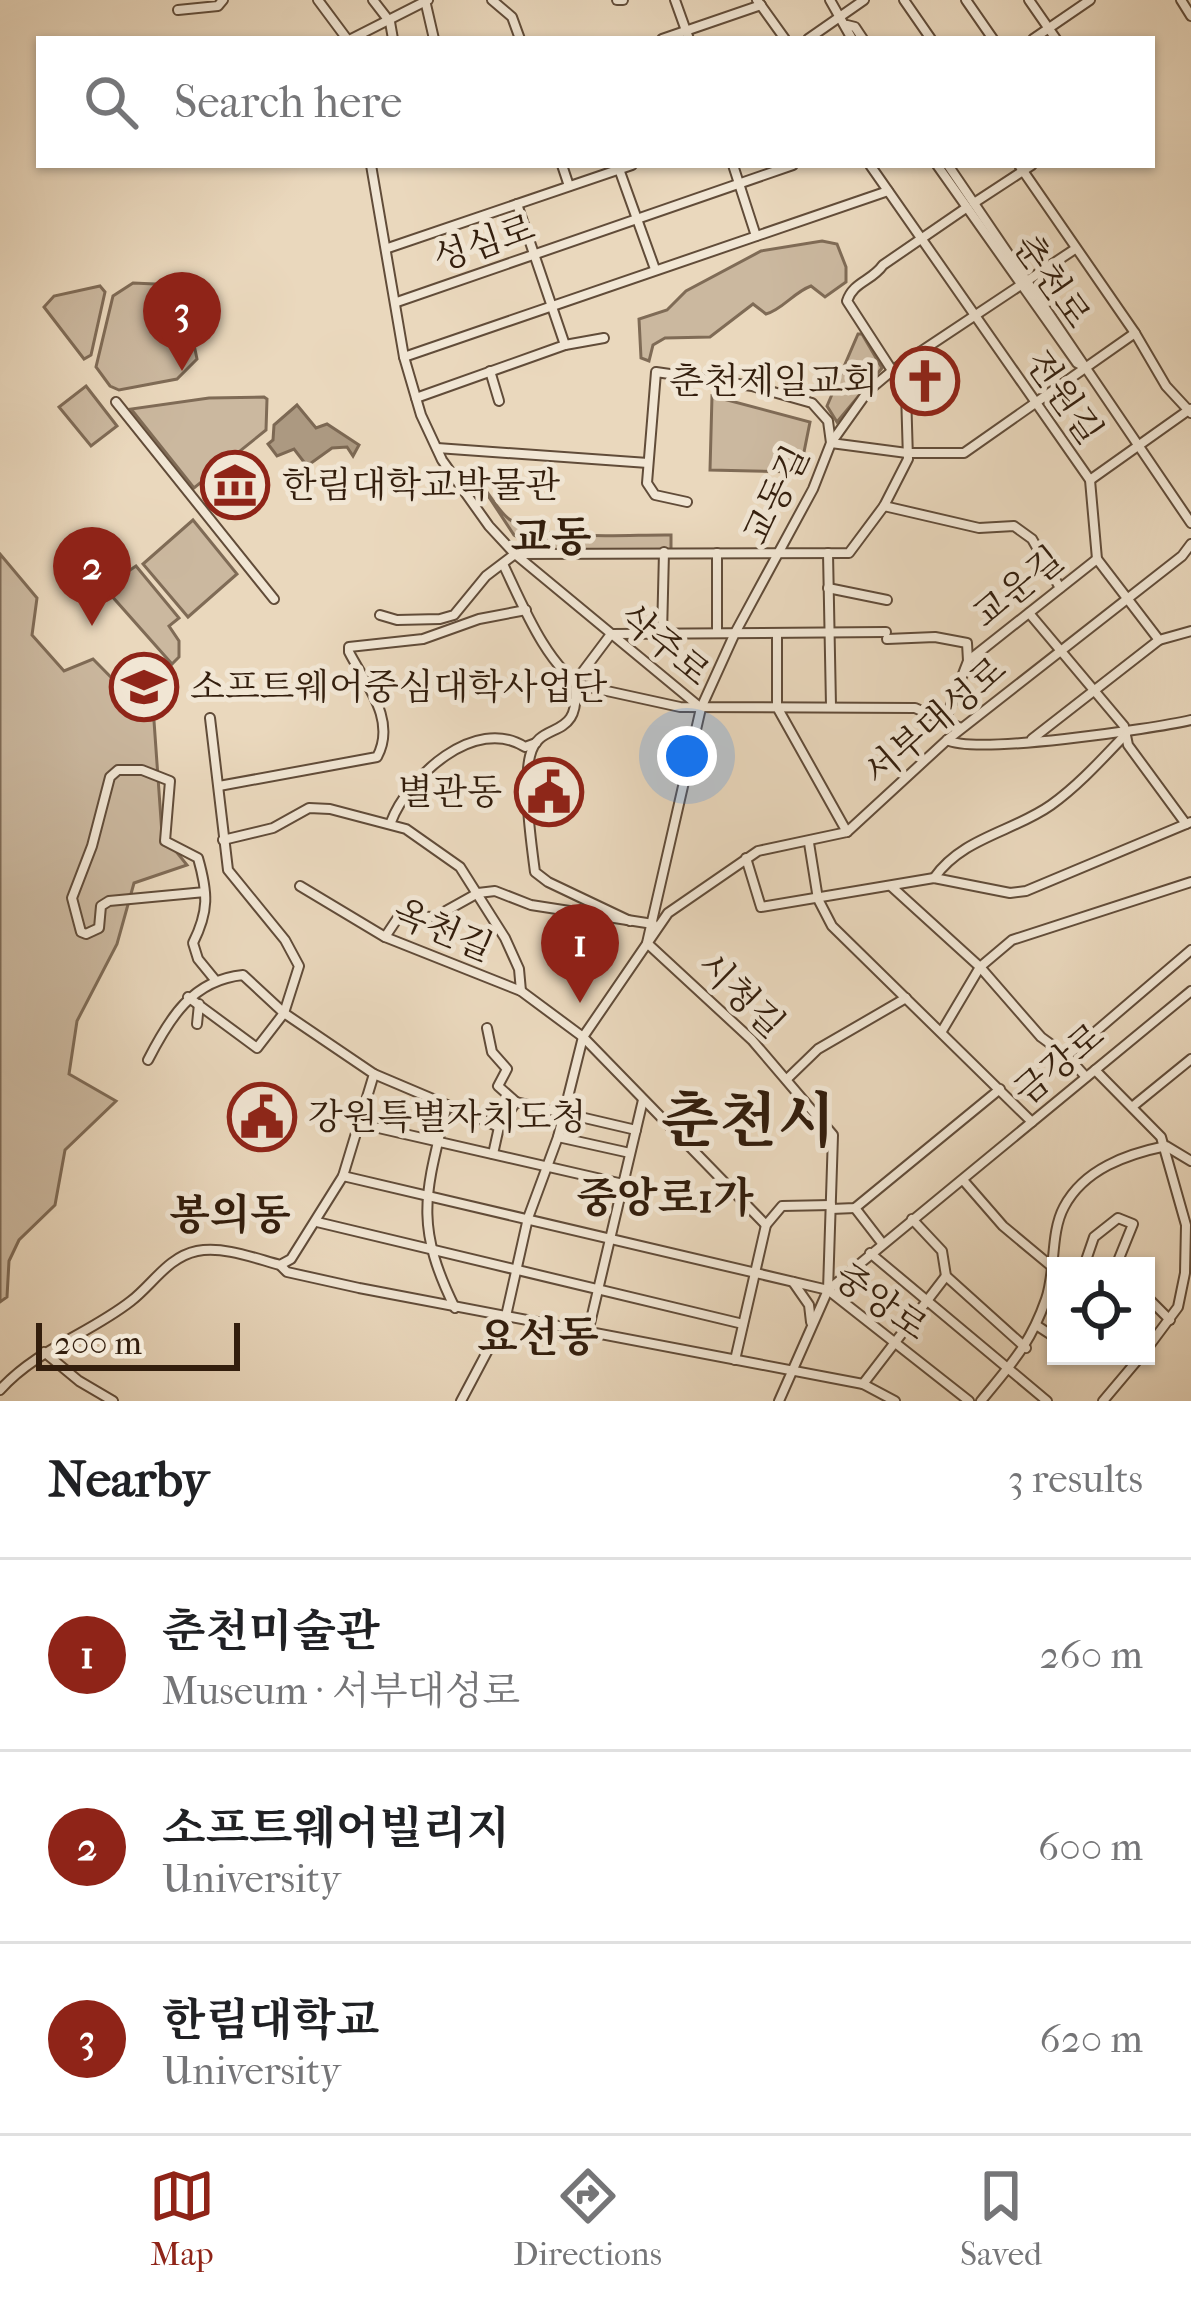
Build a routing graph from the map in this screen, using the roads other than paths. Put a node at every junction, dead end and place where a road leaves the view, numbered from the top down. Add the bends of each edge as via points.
1 (223, 0) edge
2 (317, 0) edge
3 (373, 0) edge
4 (492, 0) edge
5 (676, 0) edge
6 (830, 0) edge
7 (864, 0) edge
8 (904, 0) edge
9 (966, 0) edge
10 (1029, 0) edge
11 (1090, 0) edge
12 (1181, 0) edge
13 (427, 1) edge
14 (759, 3) edge
15 (178, 10) dead end
16 (1191, 16) edge
17 (844, 20) junction
18 (390, 22) junction
19 (1049, 28) junction
20 (687, 35) edge
21 (347, 36) edge
22 (356, 36) edge
23 (392, 36) edge
24 (433, 36) edge
25 (519, 36) edge
26 (782, 36) edge
27 (814, 36) edge
28 (851, 36) edge
29 (861, 36) edge
30 (929, 36) edge
31 (991, 36) edge
32 (1037, 36) edge
33 (1054, 36) edge
34 (372, 168) edge
35 (563, 168) edge
36 (616, 168) edge
37 (619, 168) edge
38 (734, 168) edge
39 (784, 168) edge
40 (872, 168) edge
41 (939, 168) edge
42 (950, 168) edge
43 (1023, 168) edge
44 (1025, 168) edge
45 (739, 183) junction
46 (569, 186) junction
47 (888, 191) junction
48 (517, 204) junction
49 (970, 206) junction
50 (637, 219) junction
51 (756, 236) junction
52 (922, 239) junction
53 (388, 248) junction
54 (1075, 249) junction
55 (534, 255) junction
56 (655, 269) junction
57 (1025, 282) junction
58 (398, 302) junction
59 (554, 307) junction
60 (975, 316) junction
61 (1135, 333) junction
62 (604, 338) dead end
63 (566, 345) junction
64 (404, 357) junction
65 (1084, 368) junction
66 (893, 370) junction
67 (490, 371) junction
68 (416, 398) junction
69 (499, 401) dead end
70 (116, 402) dead end
71 (1036, 404) junction
72 (1190, 411) edge
73 (831, 443) junction
74 (1140, 446) junction
75 (436, 448) junction
76 (907, 453) junction
77 (648, 463) junction
78 (1090, 480) junction
79 (1174, 494) junction
80 (1185, 496) dead end
81 (687, 502) dead end
82 (884, 506) junction
83 (1191, 524) edge
84 (1191, 544) edge
85 (664, 552) junction
86 (717, 553) junction
87 (828, 553) junction
88 (515, 554) junction
89 (779, 554) junction
90 (1097, 559) junction
91 (503, 564) junction
92 (828, 588) junction
93 (1060, 588) junction
94 (1127, 598) junction
95 (274, 599) dead end
96 (887, 600) dead end
97 (526, 610) junction
98 (1029, 614) junction
99 (380, 615) dead end
100 (1191, 631) edge
101 (717, 632) junction
102 (735, 633) junction
103 (777, 633) junction
104 (829, 633) junction
105 (610, 634) junction
106 (662, 634) junction
107 (1159, 640) junction
108 (1059, 651) junction
109 (968, 662) junction
110 (575, 682) junction
111 (1093, 688) junction
112 (831, 706) junction
113 (776, 707) junction
114 (701, 709) junction
115 (210, 718) dead end
116 (1191, 720) edge
117 (944, 723) junction
118 (963, 728) junction
119 (1127, 733) junction
120 (947, 740) junction
121 (1030, 741) junction
122 (537, 742) junction
123 (219, 786) junction
124 (391, 822) junction
125 (1188, 823) edge
126 (847, 832) junction
127 (223, 840) junction
128 (808, 843) junction
129 (746, 858) junction
130 (934, 878) junction
131 (1191, 882) edge
132 (300, 886) dead end
133 (892, 887) junction
134 (206, 892) junction
135 (478, 893) junction
136 (818, 898) junction
137 (630, 921) junction
138 (653, 924) junction
139 (385, 937) junction
140 (647, 943) junction
141 (1191, 950) edge
142 (980, 967) junction
143 (216, 981) junction
144 (521, 991) junction
145 (1191, 992) edge
146 (906, 998) junction
147 (186, 999) junction
148 (199, 1002) junction
149 (284, 1013) junction
150 (197, 1024) dead end
151 (487, 1028) dead end
152 (941, 1032) junction
153 (583, 1037) junction
154 (1067, 1056) junction
155 (1191, 1059) edge
156 (148, 1060) dead end
157 (1090, 1073) junction
158 (374, 1074) junction
159 (787, 1079) junction
160 (1000, 1089) junction
161 (643, 1099) junction
162 (515, 1102) junction
163 (447, 1105) junction
164 (1132, 1107) junction
165 (565, 1113) junction
166 (1032, 1122) junction
167 (362, 1124) junction
168 (499, 1127) junction
169 (636, 1130) junction
170 (558, 1137) junction
171 (438, 1143) junction
172 (1166, 1146) junction
173 (630, 1153) junction
174 (493, 1154) junction
175 (1191, 1161) edge
176 (548, 1167) junction
177 (343, 1176) junction
178 (962, 1180) junction
179 (622, 1184) junction
180 (424, 1195) junction
181 (831, 1207) junction
182 (855, 1208) junction
183 (529, 1218) junction
184 (912, 1219) junction
185 (317, 1222) junction
186 (766, 1225) junction
187 (610, 1238) junction
188 (882, 1243) junction
189 (431, 1252) junction
190 (870, 1252) junction
191 (1056, 1257) edge
192 (1087, 1257) edge
193 (1120, 1257) edge
194 (1047, 1261) edge
195 (280, 1265) junction
196 (516, 1272) junction
197 (756, 1272) junction
198 (946, 1276) junction
199 (792, 1281) junction
200 (597, 1290) junction
201 (828, 1290) junction
202 (1047, 1296) edge
203 (926, 1299) junction
204 (1155, 1305) edge
205 (454, 1308) junction
206 (506, 1316) junction
207 (1171, 1321) junction
208 (743, 1324) junction
209 (1036, 1325) junction
210 (811, 1327) junction
211 (587, 1331) junction
212 (1047, 1332) edge
213 (1155, 1339) edge
214 (894, 1341) junction
215 (1026, 1348) junction
216 (44, 1352) junction
217 (735, 1360) junction
218 (1133, 1365) edge
219 (1008, 1368) junction
220 (792, 1371) junction
221 (862, 1384) junction
222 (0, 1390) edge
223 (113, 1401) edge
224 (461, 1401) edge
225 (779, 1401) edge
226 (895, 1401) edge
227 (969, 1401) edge
228 (981, 1401) edge
229 (1047, 1401) edge
230 (1103, 1401) edge

1 - 15 street
2 - 21 street
3 - 18 street
4 - 25 street
5 - 20 street
6 - 17 street
7 - 17 street
8 - 30 street
9 - 31 street
10 - 19 street
11 - 19 street
12 - 16 street
13 - 18 street
13 - 24 street
14 - 20 street
14 - 26 street
17 - 27 street
17 - 28 street
17 - 29 street
18 - 22 street
18 - 23 street
19 - 32 street
19 - 33 street
34 - 53 street, 삭주로
35 - 46 street
36 - 46 street
37 - 50 street
38 - 45 street
39 - 45 street, 성심로
40 - 47 street, 전원길
41 - 49 street, 춘천로
42 - 49 street, 춘천로
43 - 49 street
44 - 54 street
45 - 50 street, 성심로
45 - 51 street
46 - 48 street
47 - 51 street
47 - 52 street, 전원길
48 - 53 street
48 - 55 street
49 - 52 street
49 - 57 street, 춘천로
50 - 55 street, 성심로
50 - 56 street
51 - 56 street
52 - 60 street, 전원길
52 - 66 street via 854,287 847,301
53 - 58 street, 삭주로
54 - 57 street
54 - 61 street
55 - 58 street, 성심로
55 - 59 street
56 - 59 street
57 - 60 street
57 - 65 street, 춘천로
58 - 64 street, 삭주로
59 - 63 street
59 - 64 street
60 - 66 street
60 - 71 street, 전원길
61 - 65 street
61 - 72 street
62 - 63 street
63 - 67 street
64 - 68 street, 삭주로
65 - 71 street
65 - 74 street, 춘천로
66 - 73 street
66 - 76 street via 906,392
67 - 68 street
67 - 69 street
68 - 75 street, 삭주로
70 - 95 street
71 - 76 street via 964,453
71 - 78 street, 전원길
72 - 74 street
73 - 76 street
73 - 77 street, 교동길 via 812,403 656,372
73 - 89 street, 교동길
74 - 78 street
74 - 79 street, 춘천로
75 - 77 street
75 - 88 street, 삭주로
76 - 82 street
77 - 81 street via 651,492
78 - 90 street, 전원길
79 - 80 street
79 - 83 street, 춘천로
82 - 87 street via 849,553
82 - 93 street via 979,528 1014,526 1032,539
84 - 94 street, 서부대성로
85 - 86 street
85 - 88 street
85 - 106 street
86 - 89 street
86 - 101 street
87 - 89 street
87 - 92 street
88 - 91 street
88 - 105 street, 삭주로
89 - 102 street, 교동길
90 - 93 street, 교운길
90 - 94 street
91 - 97 street
91 - 99 street via 454,615
92 - 96 street
92 - 104 street
93 - 98 street, 교운길
94 - 107 street
94 - 108 street, 서부대성로
97 - 110 street
97 - 123 street via 422,639 350,646 384,718 376,757
98 - 108 street, 서부대성로
98 - 109 street, 교운길
100 - 107 street
101 - 102 street
101 - 106 street
102 - 103 street
102 - 114 street, 교동길
103 - 104 street
103 - 113 street
104 - 109 street via 935,637 967,644
104 - 112 street
105 - 106 street
105 - 110 street
105 - 114 street, 삭주로
107 - 111 street
108 - 111 street
108 - 118 street, 서부대성로
109 - 117 street, 교운길
110 - 114 street
110 - 122 street via 571,721
111 - 119 street
111 - 121 street
112 - 113 street
112 - 117 street via 915,708
113 - 114 street
113 - 126 street, 서부대성로
114 - 138 street, 삭주로
115 - 123 street
116 - 119 street
117 - 118 street
118 - 120 street, 서부대성로
119 - 121 street
119 - 125 street via 1128,746
119 - 130 street via 1050,806 982,838
120 - 121 street
120 - 126 street, 서부대성로
122 - 124 street via 478,741 431,762
122 - 137 street via 530,756 535,872
123 - 127 street
124 - 127 street via 309,808 273,828
124 - 135 street via 460,867
125 - 130 street via 1026,891
126 - 128 street, 서부대성로
127 - 149 street via 228,870 299,966
128 - 129 street, 서부대성로
128 - 136 street
129 - 136 street via 761,908
129 - 140 street, 서부대성로 via 668,913
130 - 133 street
131 - 142 street via 1012,940
132 - 139 street, 옥천길
133 - 136 street
133 - 142 street
134 - 134 street via 198,858 165,842 170,781 118,770 72,898 80,932 99,928 109,901
134 - 143 street via 193,944
135 - 137 street
135 - 139 street via 435,917 399,916
135 - 144 street via 519,969
136 - 146 street via 832,926
137 - 138 street
138 - 140 street, 삭주로
139 - 144 street, 옥천길
140 - 153 street, 서부대성로
140 - 159 street, 시청길
141 - 154 street
142 - 152 street
142 - 154 street
143 - 147 street
143 - 149 street via 243,975
144 - 153 street, 옥천길
145 - 157 street, 금강로
146 - 152 street
146 - 159 street via 818,1049
147 - 148 street
147 - 156 street
148 - 149 street via 257,1048
148 - 150 street
149 - 158 street
151 - 162 street via 492,1052 507,1069 497,1086
152 - 160 street
153 - 161 street, 옥천길
153 - 165 street, 서부대성로
154 - 157 street
155 - 164 street
157 - 164 street
157 - 166 street, 금강로
158 - 163 street
158 - 167 street
159 - 181 street, 시청길 via 833,1135
160 - 166 street
160 - 182 street
161 - 169 street
161 - 186 street, 옥천길
162 - 165 street
162 - 168 street
163 - 168 street
163 - 171 street
164 - 172 street
165 - 169 street
165 - 170 street, 서부대성로
166 - 178 street, 금강로
167 - 171 street
167 - 177 street
168 - 174 street
169 - 173 street
170 - 173 street
170 - 176 street, 서부대성로
171 - 174 street
171 - 180 street
172 - 175 street
172 - 191 street via 1117,1159 1087,1182 1063,1207
172 - 207 street via 1187,1246
173 - 179 street
174 - 176 street
176 - 179 street
176 - 183 street, 서부대성로
177 - 180 street, 중앙로
177 - 185 street
178 - 184 street, 금강로
178 - 194 street
179 - 187 street
180 - 183 street, 중앙로
180 - 189 street
181 - 182 street
181 - 186 street via 782,1206
181 - 201 street, 시청길
182 - 188 street
183 - 187 street, 중앙로
183 - 196 street, 서부대성로
184 - 188 street, 금강로
184 - 198 street via 942,1251
185 - 189 street
185 - 195 street
186 - 197 street
187 - 197 street, 중앙로
187 - 200 street
188 - 190 street, 금강로
189 - 196 street
189 - 205 street
190 - 201 street, 금강로
190 - 203 street
192 - 193 street via 1094,1237 1118,1218 1133,1224
195 - 205 street
195 - 216 street via 194,1252
196 - 200 street
196 - 206 street, 서부대성로
197 - 199 street, 중앙로
197 - 208 street
198 - 203 street
198 - 215 street
199 - 201 street, 중앙로
199 - 210 street via 809,1305
200 - 208 street
200 - 211 street
201 - 210 street, 금강로
201 - 214 street, 중앙로
202 - 209 street
203 - 214 street
203 - 219 street
204 - 207 street
205 - 206 street
206 - 211 street
206 - 224 street, 서부대성로
207 - 213 street
208 - 217 street
209 - 212 street
209 - 215 street
210 - 220 street, 금강로
211 - 217 street
214 - 221 street
214 - 227 street, 중앙로
215 - 219 street
216 - 222 street
216 - 223 street
217 - 220 street
218 - 230 street
219 - 228 street
219 - 229 street
220 - 221 street
220 - 225 street, 금강로
221 - 226 street

